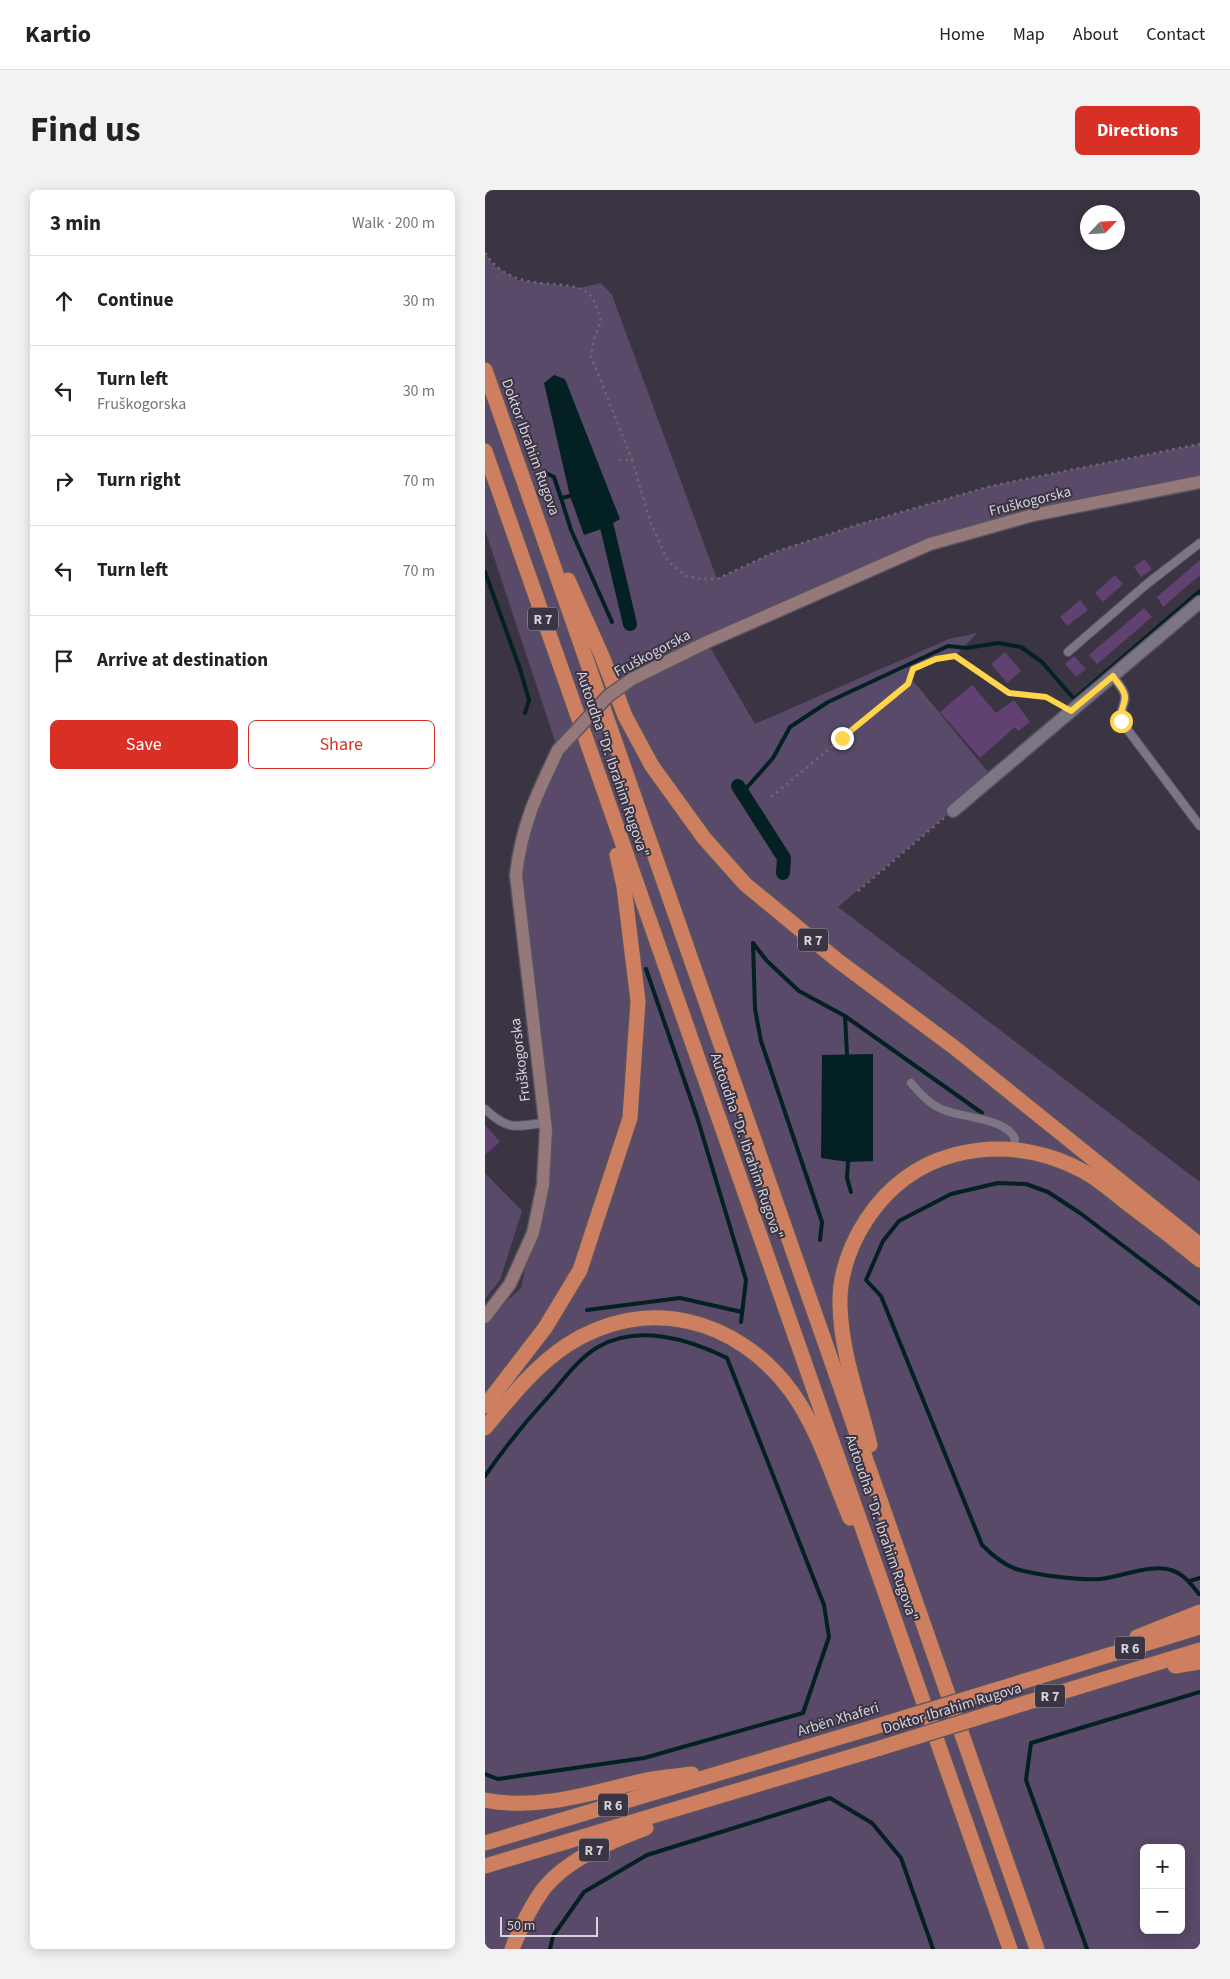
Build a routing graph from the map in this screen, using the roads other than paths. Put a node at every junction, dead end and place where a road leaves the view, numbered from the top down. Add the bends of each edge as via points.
1 (485, 370) edge
2 (485, 451) edge
3 (1200, 482) edge
4 (544, 536) junction
5 (1200, 543) edge
6 (1200, 602) edge
7 (1068, 652) dead end
8 (1113, 676) junction
9 (602, 788) junction
10 (953, 811) road end
11 (1200, 826) edge
12 (911, 1082) dead end
13 (485, 1109) edge
14 (543, 1123) junction
15 (1014, 1149) junction
16 (1200, 1245) edge
17 (1200, 1260) edge
18 (485, 1317) edge
19 (485, 1406) edge
20 (485, 1428) edge
21 (894, 1541) junction
22 (1200, 1612) edge
23 (1200, 1627) edge
24 (905, 1648) junction
25 (1200, 1650) edge
26 (1200, 1662) edge
27 (1060, 1670) junction
28 (1105, 1679) junction
29 (740, 1768) junction
30 (715, 1798) junction
31 (485, 1800) edge
32 (485, 1843) edge
33 (1004, 1852) junction
34 (976, 1853) junction
35 (485, 1866) edge
36 (512, 1949) edge
37 (1003, 1949) edge
38 (1010, 1949) edge
39 (1037, 1949) edge
40 (1047, 1949) edge

1 - 4 highway, Doktor Ibrahim Rugova / R 7
2 - 9 highway, Autoudha "Dr. Ibrahim Rugova" / R 7
3 - 14 street, Fruškogorska, bridge via 1033,515 930,544 692,648 632,679 608,696 558,750 529,810 520,841 516,875
4 - 16 highway, R 7 via 576,596 625,716 652,766 704,838 745,884
4 - 21 highway
5 - 7 lane
6 - 8 street
8 - 10 street
8 - 11 lane via 1124,693 1119,714 1121,721
9 - 19 highway via 625,887 638,1001 630,1118 580,1270 545,1328
9 - 24 highway, Autoudha "Dr. Ibrahim Rugova" / R 7
12 - 15 lane via 928,1101 943,1110 1009,1129 1015,1139
13 - 14 lane via 499,1122 517,1127
14 - 18 street, Fruškogorska via 546,1130 543,1185 533,1234 510,1284
15 - 17 highway via 1035,1152 1083,1171
15 - 21 highway via 990,1148 967,1152 942,1158 918,1169 896,1185 876,1206 858,1233 845,1267 840,1304 845,1355
20 - 24 highway via 544,1362 568,1344 615,1323 644,1318 687,1321 719,1331 760,1356 777,1373 810,1423
21 - 33 highway
22 - 27 highway
23 - 27 highway, Arbën Xhaferi / R 6
24 - 34 highway, Autoudha "Dr. Ibrahim Rugova" / R 7
25 - 28 highway, Doktor Ibrahim Rugova / R 7
26 - 28 highway
27 - 29 highway, Arbën Xhaferi / R 6, bridge
28 - 30 highway, Doktor Ibrahim Rugova / R 7, bridge
29 - 31 highway via 649,1780 542,1802
29 - 32 highway, Arbën Xhaferi / R 6
30 - 35 highway, R 6
30 - 36 highway, R 7 via 603,1845 573,1863 543,1889 525,1918
33 - 39 highway
33 - 40 highway
34 - 37 highway, R 7
34 - 38 highway

